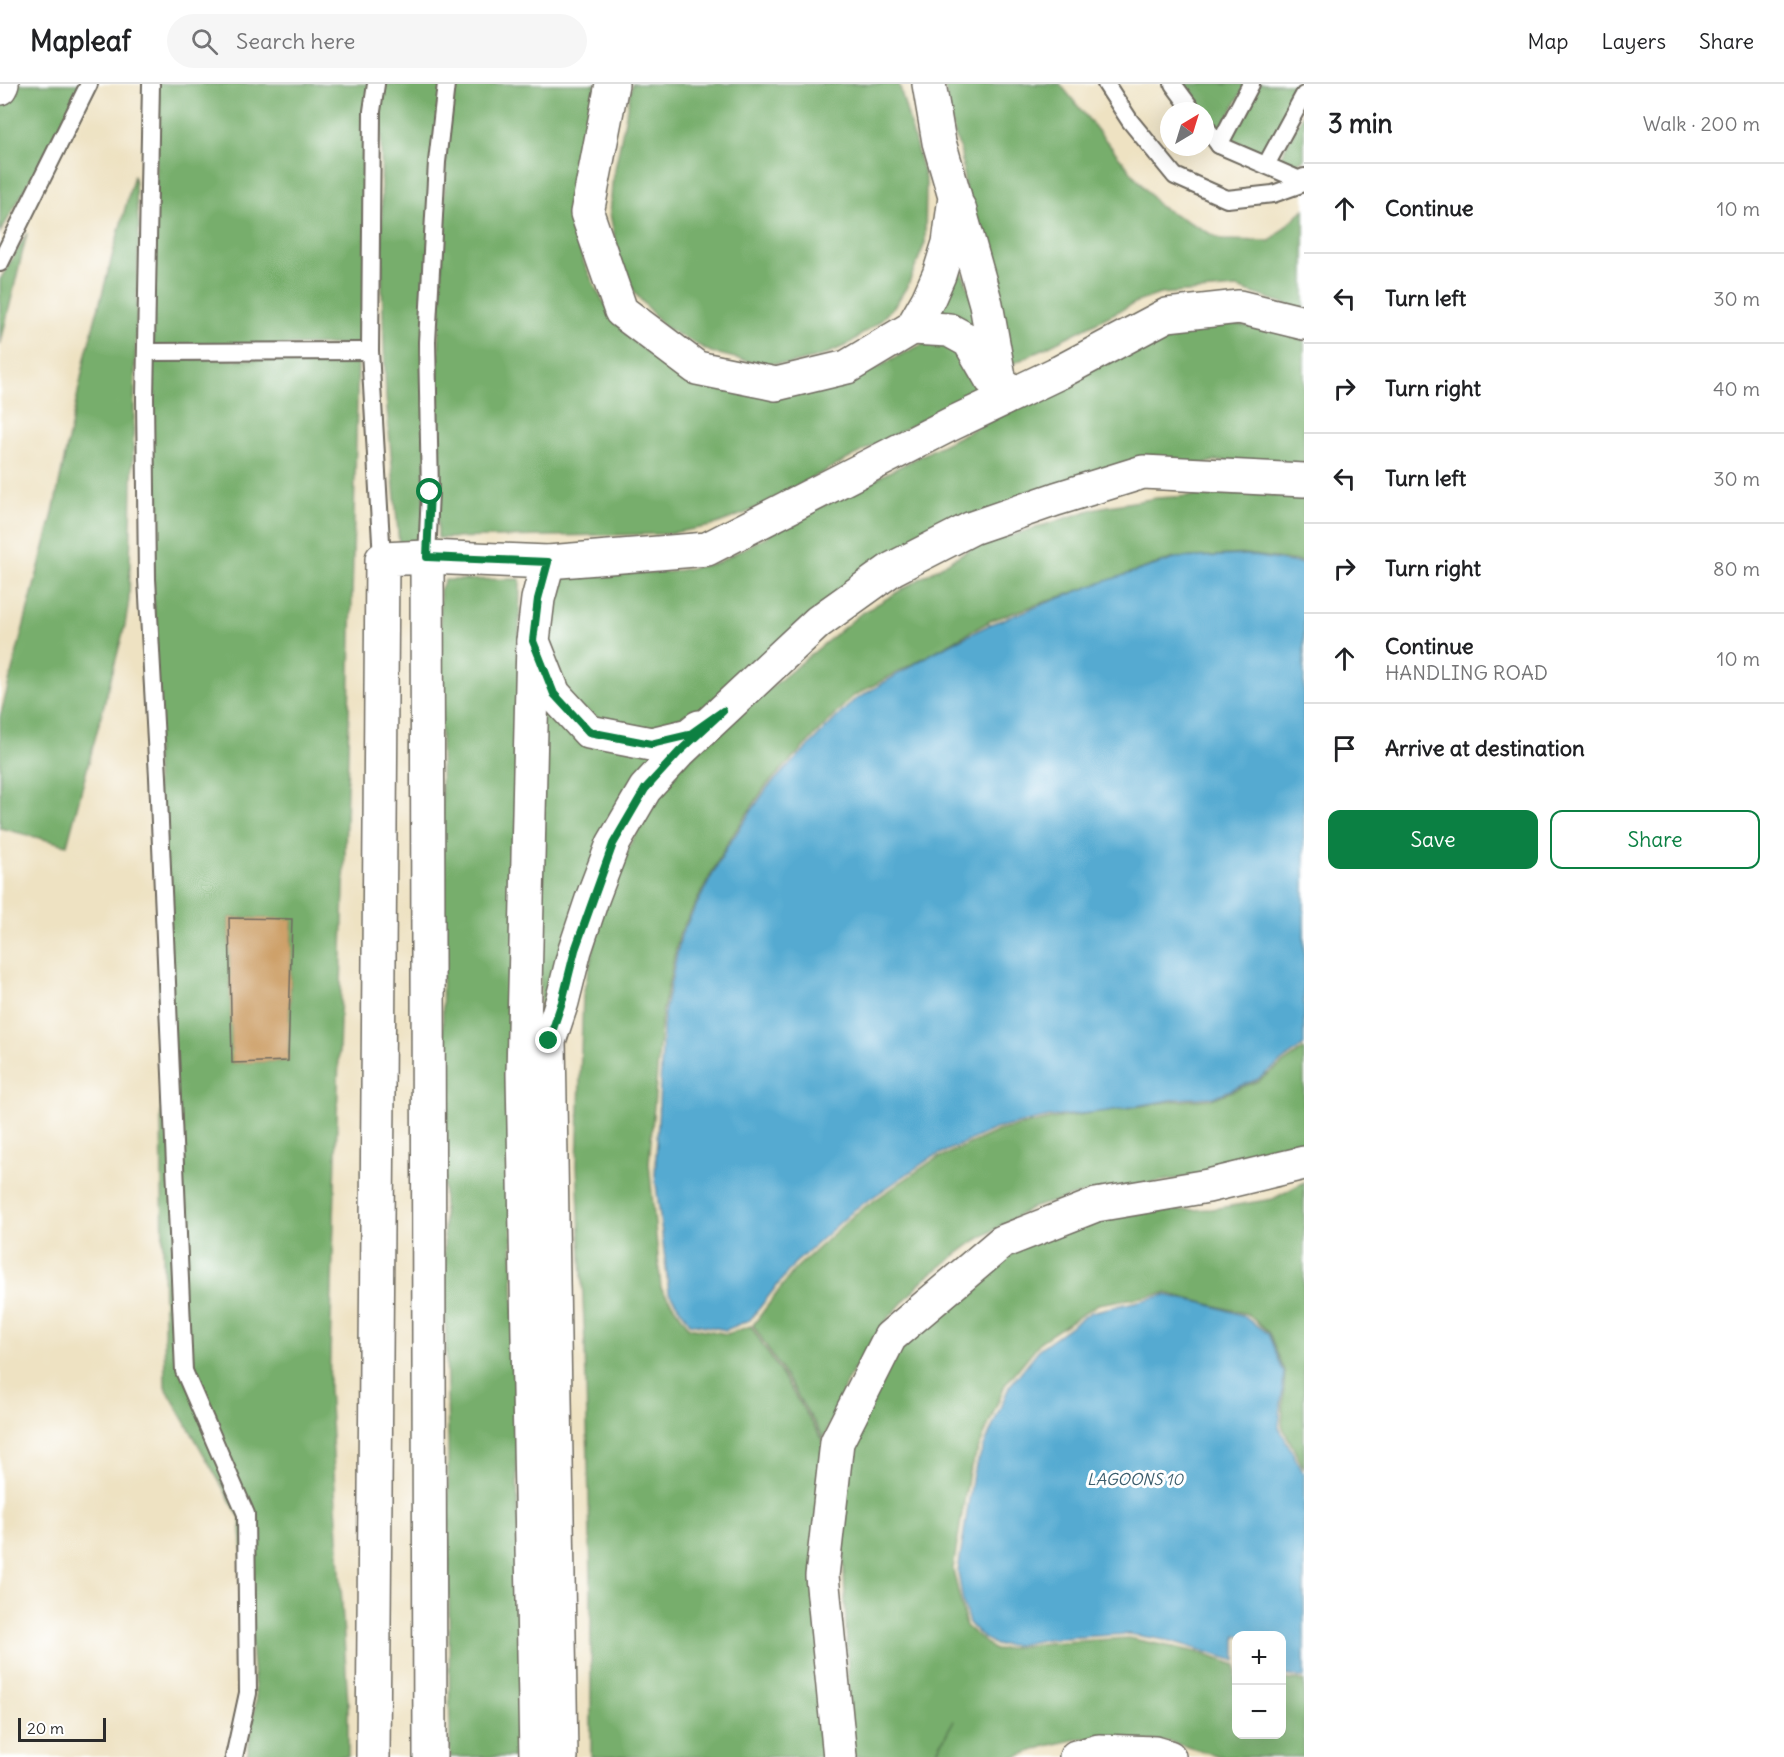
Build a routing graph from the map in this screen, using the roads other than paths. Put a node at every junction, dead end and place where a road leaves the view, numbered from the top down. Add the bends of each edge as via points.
1 (3, 84) edge
2 (89, 84) edge
3 (151, 84) edge
4 (376, 84) edge
5 (446, 84) edge
6 (612, 84) edge
7 (929, 84) edge
8 (1106, 84) edge
9 (1173, 84) edge
10 (1251, 84) edge
11 (0, 88) edge
12 (1304, 95) edge
13 (1186, 102) edge
14 (1214, 138) edge
15 (1219, 145) junction
16 (1266, 165) junction
17 (1304, 177) edge
18 (1304, 183) edge
19 (955, 196) junction
20 (0, 263) edge
21 (1304, 323) edge
22 (912, 328) junction
23 (370, 351) junction
24 (146, 352) junction
25 (1003, 399) junction
26 (1304, 480) edge
27 (427, 557) junction
28 (382, 559) junction
29 (548, 562) junction
30 (533, 641) junction
31 (723, 711) junction
32 (1304, 1163) edge
33 (234, 1757) edge
34 (373, 1757) edge
35 (430, 1757) edge
36 (536, 1757) edge
37 (561, 1757) edge
38 (840, 1757) edge
39 (1076, 1757) edge
40 (1169, 1757) edge

1 - 11 street
2 - 20 lane
3 - 24 lane
4 - 23 lane via 372,111
5 - 27 lane via 432,232 427,342
6 - 22 street via 587,213 621,311 697,368 776,384 848,368
7 - 19 street via 939,142
8 - 18 lane via 1175,176 1227,199 1273,194
9 - 13 lane
10 - 15 lane
12 - 16 lane
14 - 15 lane
15 - 16 lane
16 - 17 lane via 1300,180
19 - 22 street via 943,264
19 - 25 street via 986,304
21 - 25 street via 1239,307 1167,315
22 - 25 street via 949,330 969,341
23 - 24 lane
23 - 28 lane
24 - 33 lane via 147,579 184,1371 246,1514 248,1693
25 - 29 street via 706,549
26 - 31 street via 1143,472 972,528 892,569 818,622
27 - 28 street
27 - 29 street
27 - 35 street
28 - 34 street
29 - 30 street
30 - 31 street via 554,694 589,732 651,744 689,735
30 - 36 street via 523,1074
31 - 37 street via 645,789 613,844 575,950 549,1041
32 - 38 street via 1208,1186 1096,1205 1002,1242 890,1337 837,1442 822,1576
39 - 40 street via 1100,1751

